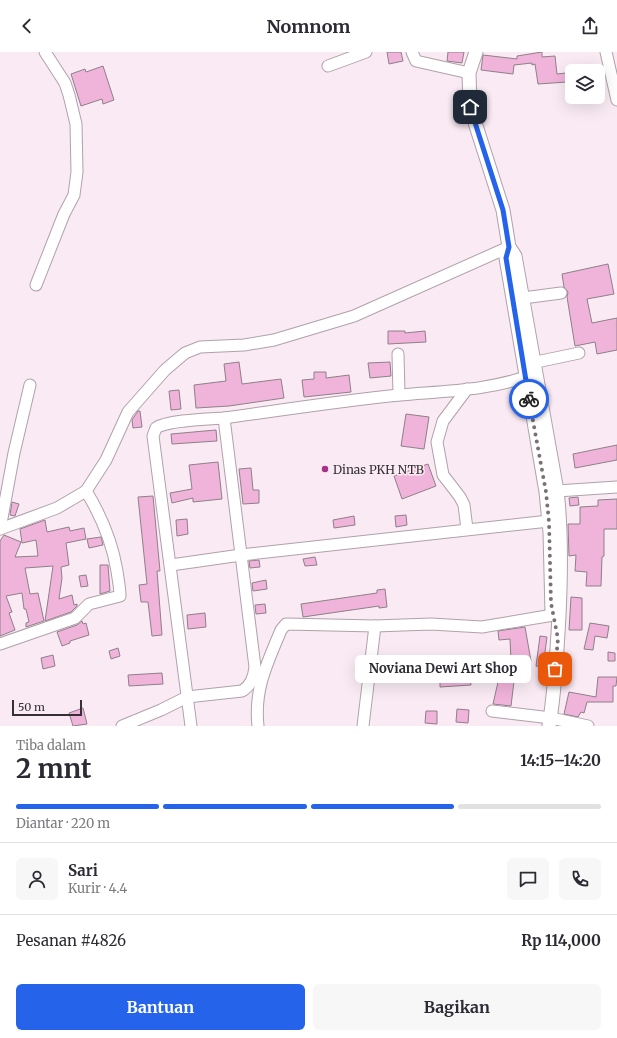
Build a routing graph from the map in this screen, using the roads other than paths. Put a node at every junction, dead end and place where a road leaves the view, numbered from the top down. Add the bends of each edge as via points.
1 (45, 52) edge
2 (366, 52) edge
3 (412, 52) edge
4 (476, 52) edge
5 (606, 52) edge
6 (328, 66) dead end
7 (469, 73) junction
8 (617, 100) edge
9 (509, 247) junction
10 (36, 285) dead end
11 (561, 293) dead end
12 (523, 298) junction
13 (579, 353) dead end
14 (398, 354) dead end
15 (529, 370) junction
16 (30, 385) dead end
17 (467, 389) junction
18 (399, 395) junction
19 (224, 418) junction
20 (617, 487) edge
21 (86, 491) junction
22 (557, 491) junction
23 (553, 528) junction
24 (0, 529) edge
25 (467, 529) junction
26 (241, 555) junction
27 (171, 565) junction
28 (555, 614) junction
29 (375, 626) junction
30 (0, 644) edge
31 (188, 703) junction
32 (492, 711) dead end
33 (550, 722) edge
34 (122, 726) edge
35 (191, 726) edge
36 (258, 726) edge
37 (363, 726) edge
38 (588, 726) edge

1 - 10 street via 65,83 69,95 76,124 77,172 74,195
2 - 6 street
3 - 7 street via 416,61
4 - 7 main road
5 - 8 street
7 - 9 main road via 470,107 503,210
9 - 12 main road via 515,256
9 - 15 main road via 506,258
9 - 21 street via 354,316 274,340 244,345 200,347 185,353 128,412 106,460
11 - 12 street
12 - 15 main road
13 - 15 street
14 - 18 street
15 - 17 street
15 - 22 main road
15 - 23 main road via 537,440
16 - 24 street
17 - 18 street
17 - 25 street via 443,421 437,442 442,474 464,505
18 - 19 street
19 - 26 street
19 - 27 street via 163,424 154,430
20 - 22 street
21 - 24 street via 57,508
21 - 30 street via 109,534 120,596 89,604 75,618
22 - 23 main road
23 - 25 street
23 - 28 main road
25 - 26 street
26 - 27 street
26 - 31 street via 255,667 253,678 249,686 242,691
27 - 31 street
28 - 29 street via 482,627 431,624
28 - 33 main road via 558,639
29 - 36 street via 289,623 284,625 259,686
29 - 37 street
31 - 34 street via 161,710
31 - 35 street
32 - 33 street
33 - 38 street

